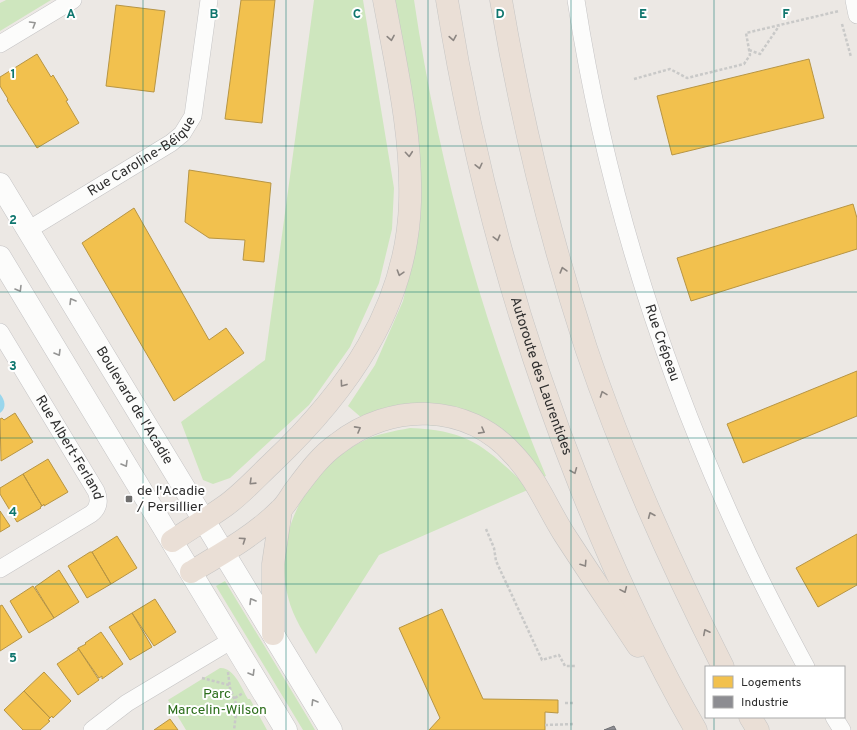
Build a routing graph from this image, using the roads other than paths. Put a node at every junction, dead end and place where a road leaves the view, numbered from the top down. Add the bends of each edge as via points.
1 (73, 0) edge
2 (209, 0) edge
3 (384, 0) edge
4 (447, 0) edge
5 (501, 0) edge
6 (576, 0) edge
7 (854, 0) edge
8 (857, 15) edge
9 (0, 44) edge
10 (0, 184) edge
11 (28, 230) junction
12 (0, 258) edge
13 (0, 332) edge
14 (281, 510) junction
15 (204, 520) junction
16 (172, 541) junction
17 (223, 552) junction
18 (0, 569) edge
19 (191, 572) junction
20 (273, 634) junction
21 (232, 640) junction
22 (722, 666) edge
23 (805, 666) edge
24 (751, 718) edge
25 (835, 718) edge
26 (92, 730) edge
27 (286, 730) edge
28 (331, 730) edge
29 (695, 730) edge
30 (758, 730) edge
31 (842, 730) edge

9 -> 1 street
2 - 11 street, Rue Caroline-Béique via 195,108 186,129 171,143
3 -> 15 highway via 410,168 407,235 394,289 364,352 329,403 239,494
4 -> 29 highway, Autoroute des Laurentides via 484,184 509,284 534,361 571,463 612,562 644,634
22 -> 5 highway via 650,513 586,348 533,161
6 - 23 street, Rue Crépeau via 602,138 625,228 672,373 743,544
7 - 8 street
10 - 11 main road, Boulevard de l'Acadie
15 -> 11 main road, Boulevard de l'Acadie
12 -> 16 main road
13 - 18 street, Rue Albert-Ferland via 99,498 98,506 91,514
17 -> 14 highway via 253,533
14 - 20 highway via 273,564
14 -> 29 highway via 312,468 335,445 357,430 382,418 409,414 439,414 453,417 485,432 514,454 525,467 563,531
15 - 16 highway
15 - 17 main road, Boulevard de l'Acadie
16 - 19 main road
17 - 19 highway
20 -> 17 main road, Boulevard de l'Acadie
19 - 21 main road
28 -> 20 main road, Boulevard de l'Acadie
21 - 26 street via 127,703
21 -> 27 main road
24 - 30 highway
25 - 31 street

